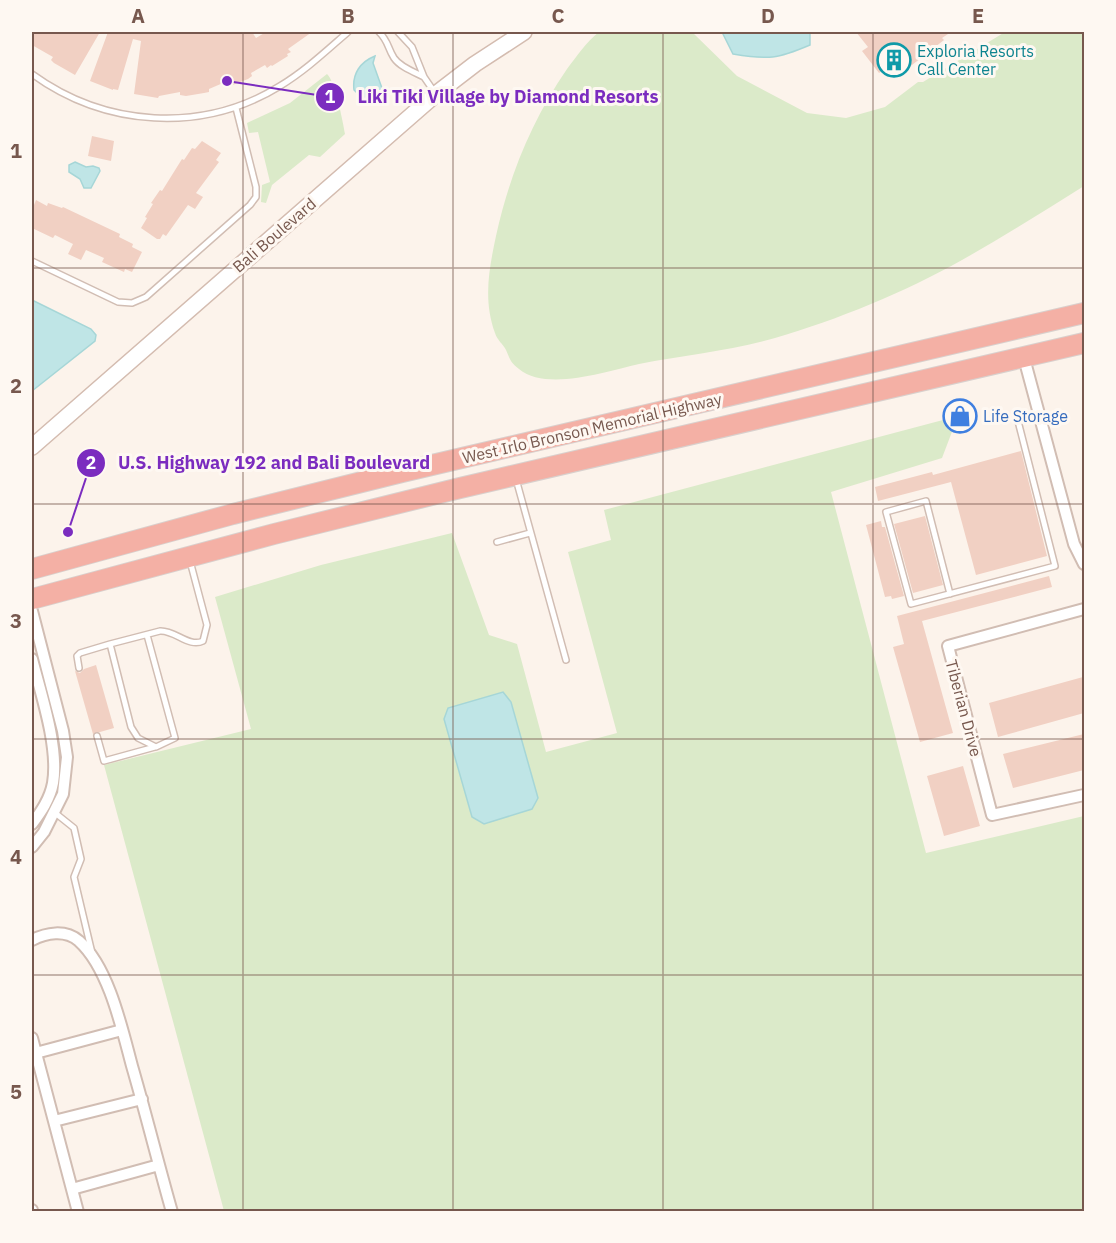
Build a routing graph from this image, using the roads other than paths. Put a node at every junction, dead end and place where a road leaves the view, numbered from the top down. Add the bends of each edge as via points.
1 (348, 32) edge
2 (379, 32) edge
3 (398, 32) edge
4 (524, 32) edge
5 (32, 74) edge
6 (424, 77) junction
7 (436, 94) junction
8 (236, 108) junction
9 (32, 261) edge
10 (1084, 313) edge
11 (1061, 318) junction
12 (1011, 330) junction
13 (1084, 343) edge
14 (1024, 358) junction
15 (971, 370) junction
16 (1039, 416) junction
17 (575, 432) junction
18 (32, 447) edge
19 (508, 447) junction
20 (516, 475) junction
21 (460, 488) junction
22 (530, 533) junction
23 (497, 542) dead end
24 (189, 557) junction
25 (60, 561) junction
26 (1084, 564) edge
27 (32, 569) edge
28 (32, 580) edge
29 (950, 594) junction
30 (32, 599) edge
31 (1084, 609) edge
32 (32, 611) edge
33 (147, 635) junction
34 (110, 644) junction
35 (32, 659) edge
36 (566, 660) dead end
37 (79, 668) dead end
38 (97, 736) dead end
39 (156, 747) junction
40 (1084, 795) edge
41 (49, 810) junction
42 (32, 824) edge
43 (32, 847) edge
44 (32, 940) edge
45 (93, 961) junction
46 (122, 1030) junction
47 (32, 1038) edge
48 (34, 1053) edge
49 (142, 1099) junction
50 (54, 1121) junction
51 (159, 1165) junction
52 (72, 1189) junction
53 (78, 1212) edge
54 (172, 1212) edge

1 - 8 lane via 292,78
2 - 6 lane via 394,58
3 - 6 lane via 412,47
4 - 7 street, Bali Boulevard
5 - 8 lane via 80,102 133,117 188,118
6 - 7 lane
7 - 18 street, Bali Boulevard
8 - 9 lane via 256,197 146,297 132,303 118,302
10 - 11 highway, West Irlo Bronson Memorial Highway
11 - 12 highway, West Irlo Bronson Memorial Highway
11 - 14 highway via 1035,340
12 - 15 highway via 1010,342 1003,350
12 - 17 highway, West Irlo Bronson Memorial Highway
13 - 14 highway, West Irlo Bronson Memorial Highway
14 - 15 highway, West Irlo Bronson Memorial Highway
14 - 16 street
15 - 20 highway, West Irlo Bronson Memorial Highway
16 - 26 street via 1074,544
16 - 29 lane via 1018,421 1055,566
17 - 19 highway, West Irlo Bronson Memorial Highway
17 - 20 highway via 532,454
19 - 21 highway via 493,468
19 - 25 highway, West Irlo Bronson Memorial Highway
20 - 21 highway, West Irlo Bronson Memorial Highway
20 - 22 lane
21 - 24 highway, West Irlo Bronson Memorial Highway
22 - 23 lane
22 - 36 lane
24 - 30 highway, West Irlo Bronson Memorial Highway
24 - 33 lane via 207,625 203,641 193,643 168,631
25 - 27 highway, West Irlo Bronson Memorial Highway
25 - 28 highway
29 - 29 lane via 911,604 886,512 926,501
31 - 40 street, Tiberian Drive via 948,646 992,815
32 - 41 street via 67,757 63,794
33 - 34 lane
33 - 39 lane via 175,738
34 - 37 lane via 80,653
34 - 39 lane via 131,727 138,738
35 - 41 street via 52,742
38 - 39 lane via 104,761
41 - 42 street
41 - 43 street via 44,832
41 - 45 lane via 74,828 81,854 74,877
44 - 45 street via 53,933 69,935 80,942
45 - 46 street via 111,994
46 - 48 street
46 - 49 street
47 - 48 street
48 - 50 street
49 - 50 street
49 - 51 street
50 - 52 street
51 - 52 street
51 - 54 street
52 - 53 street

